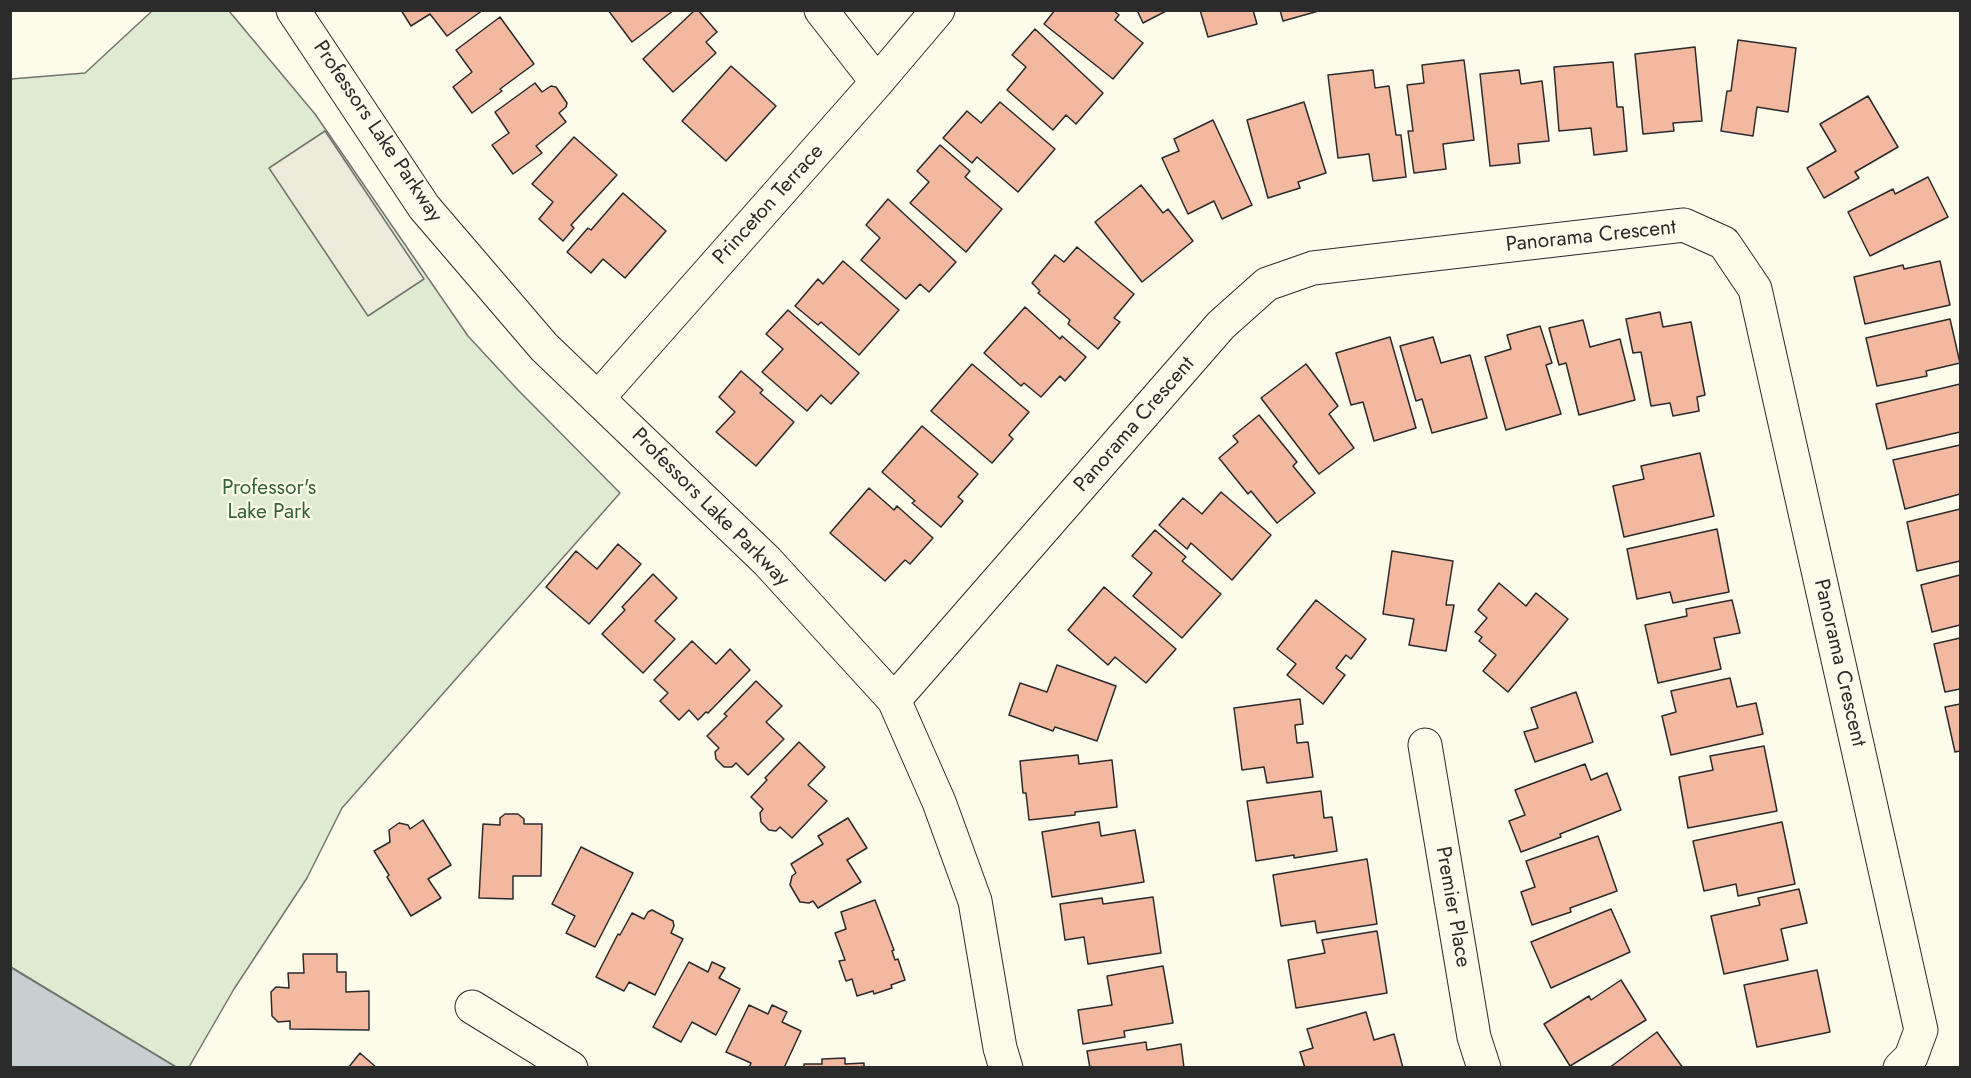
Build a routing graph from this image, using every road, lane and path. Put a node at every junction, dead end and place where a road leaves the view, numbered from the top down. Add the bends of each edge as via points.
1 (293, 10) edge
2 (821, 10) edge
3 (938, 10) edge
4 (877, 82) junction
5 (598, 398) junction
6 (894, 700) junction
7 (1425, 745) dead end
8 (472, 1007) dead end
9 (571, 1068) edge
10 (1006, 1068) edge
11 (1484, 1068) edge
12 (1900, 1068) edge

1 - 5 street, Professors Lake Parkway via 424,207 544,347
2 - 4 street
3 - 4 street, Princeton Terrace
4 - 5 street, Princeton Terrace
5 - 6 street, Professors Lake Parkway via 767,561
6 - 10 street, Professors Lake Parkway via 939,802 975,901
6 - 12 street, Panorama Crescent via 1221,325 1268,284 1313,268 1684,225 1724,243 1755,289 1921,1030 1911,1057
7 - 11 street, Premier Place via 1474,1036
8 - 9 street

